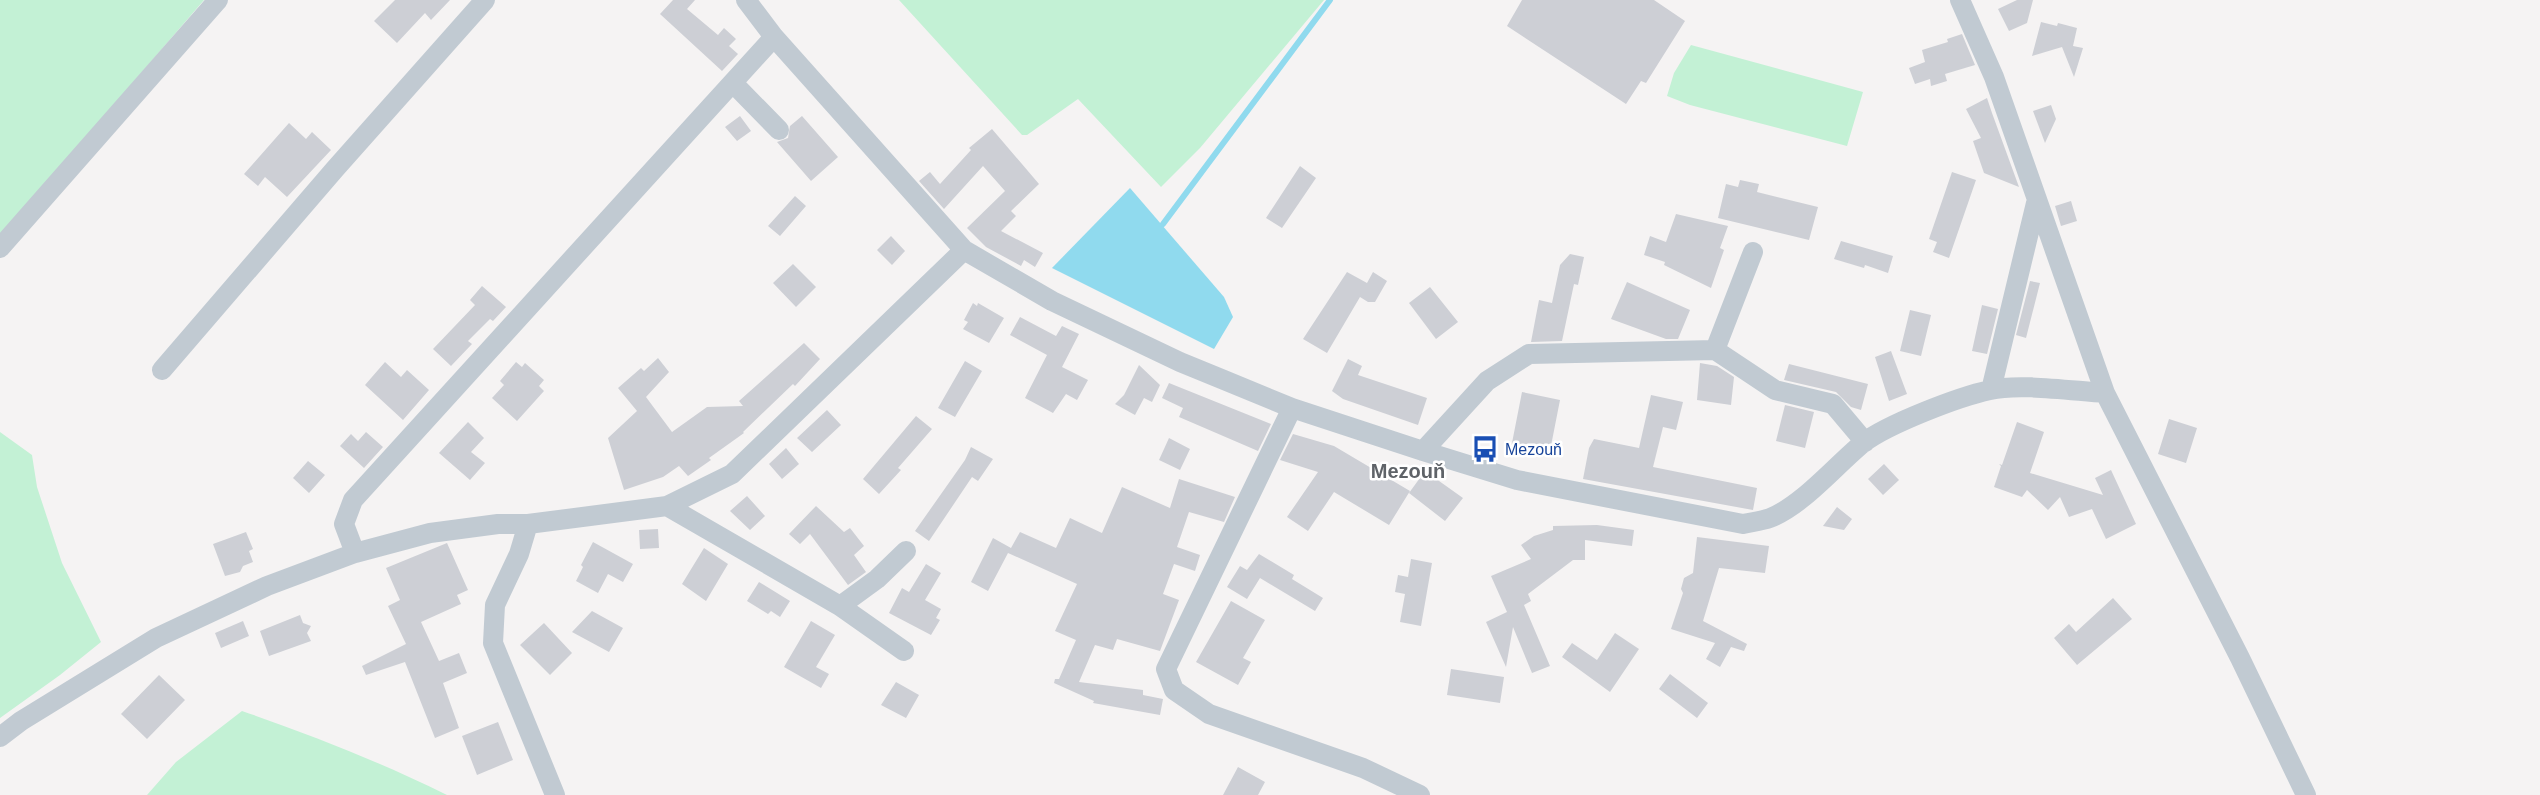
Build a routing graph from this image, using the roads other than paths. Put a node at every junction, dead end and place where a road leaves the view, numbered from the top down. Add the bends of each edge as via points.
1 (218, 0) edge
2 (485, 0) edge
3 (746, 0) edge
4 (1960, 0) edge
5 (774, 37) junction
6 (733, 83) junction
7 (779, 130) dead end
8 (2036, 203) junction
9 (0, 248) edge
10 (964, 250) junction
11 (1753, 252) dead end
12 (1714, 350) junction
13 (162, 370) dead end
14 (1991, 390) junction
15 (2104, 393) junction
16 (1292, 408) junction
17 (1865, 442) junction
18 (1423, 451) junction
19 (667, 506) junction
20 (528, 524) junction
21 (906, 551) dead end
22 (355, 553) junction
23 (840, 606) junction
24 (904, 651) dead end
25 (0, 737) edge
26 (555, 795) edge
27 (1420, 795) edge
28 (2306, 795) edge

1 - 9 street
2 - 13 street
3 - 5 street
4 - 8 street via 1994,77
5 - 6 street
5 - 10 street
6 - 7 street
6 - 22 street via 353,500 344,524
8 - 14 street
8 - 15 street
10 - 16 street via 1052,301 1180,362
10 - 19 street via 732,474
11 - 12 street
12 - 17 street via 1775,390 1833,404
12 - 18 street via 1529,354 1487,381
14 - 15 street via 2039,388
14 - 17 street via 1899,423
15 - 28 street via 2241,658
16 - 18 street
16 - 27 street via 1167,669 1174,690 1209,714 1363,768
17 - 18 street via 1803,497 1771,518 1743,524 1517,480
19 - 20 street
19 - 23 street
20 - 22 street via 430,533
20 - 26 street via 495,605 493,643
21 - 23 street
22 - 25 street via 267,586 156,638
23 - 24 street

